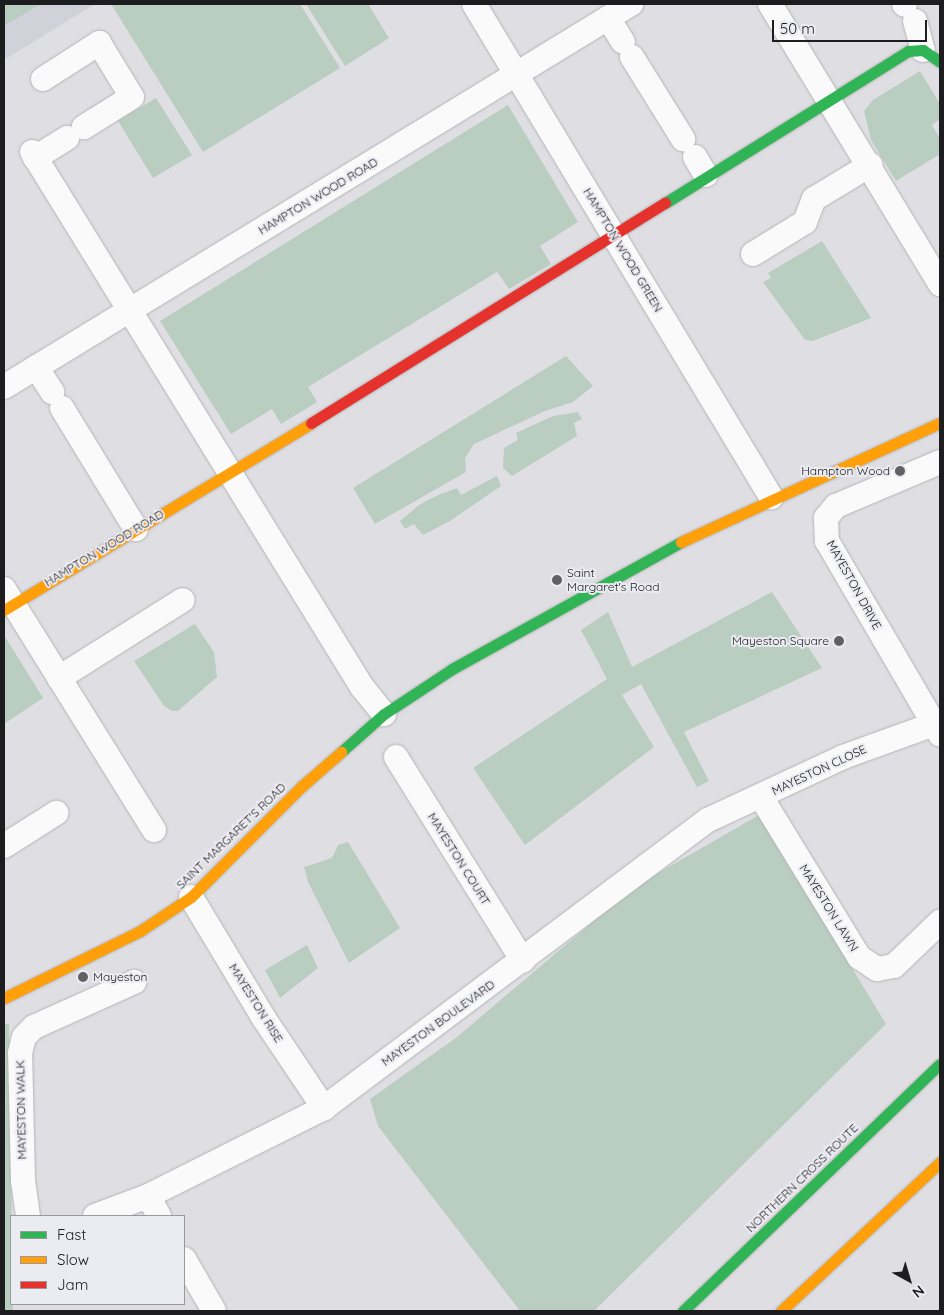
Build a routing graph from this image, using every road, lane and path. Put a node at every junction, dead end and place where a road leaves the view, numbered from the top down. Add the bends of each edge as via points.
1 (474, 4) edge
2 (631, 4) edge
3 (770, 4) edge
4 (908, 10) edge
5 (608, 18) junction
6 (932, 56) edge
7 (517, 76) junction
8 (43, 79) dead end
9 (831, 101) junction
10 (695, 157) junction
11 (870, 165) junction
12 (614, 237) junction
13 (753, 254) dead end
14 (940, 284) edge
15 (130, 310) junction
16 (36, 367) junction
17 (4, 387) edge
18 (940, 423) edge
19 (940, 462) edge
20 (230, 471) junction
21 (771, 497) junction
22 (136, 529) junction
23 (183, 600) dead end
24 (7, 601) edge
25 (59, 678) junction
26 (384, 714) junction
27 (937, 729) edge
28 (396, 757) dead end
29 (761, 797) junction
30 (56, 813) dead end
31 (154, 830) dead end
32 (4, 846) edge
33 (191, 897) junction
34 (940, 922) edge
35 (522, 961) junction
36 (134, 982) dead end
37 (4, 998) edge
38 (940, 1064) edge
39 (324, 1108) junction
40 (940, 1162) edge
41 (153, 1206) edge
42 (28, 1215) edge
43 (101, 1215) edge
44 (185, 1261) edge
45 (214, 1311) edge
46 (683, 1311) edge
47 (781, 1311) edge

1 - 7 street, HAMPTON WOOD GREEN
2 - 5 street, HAMPTON WOOD ROAD
3 - 9 street
4 - 6 street
5 - 7 street, HAMPTON WOOD ROAD
5 - 10 street
6 - 9 main road, HAMPTON WOOD ROAD via 908,51
7 - 12 street, HAMPTON WOOD GREEN
7 - 15 street, HAMPTON WOOD ROAD
8 - 15 street via 99,43 132,97 34,155
9 - 10 main road, HAMPTON WOOD ROAD
9 - 11 street
10 - 12 main road, HAMPTON WOOD ROAD
11 - 13 street via 814,199 805,222
11 - 14 street
12 - 20 main road, HAMPTON WOOD ROAD
12 - 21 street, HAMPTON WOOD GREEN
15 - 16 street, HAMPTON WOOD ROAD
15 - 20 street
16 - 17 street, HAMPTON WOOD ROAD
16 - 22 street
18 - 21 main road, SAINT MARGARET'S ROAD
19 - 27 street, MAYESTON DRIVE via 836,506 826,518 827,541
20 - 22 main road, HAMPTON WOOD ROAD
20 - 26 street via 362,687
21 - 26 main road, SAINT MARGARET'S ROAD via 592,589 452,669
22 - 24 main road, HAMPTON WOOD ROAD
23 - 25 street
24 - 25 street
25 - 31 street
26 - 33 main road, SAINT MARGARET'S ROAD via 302,786
27 - 29 street, MAYESTON CLOSE via 843,756
28 - 35 street, MAYESTON COURT
29 - 34 street, MAYESTON LAWN via 859,957 877,969 894,966
29 - 35 street, MAYESTON BOULEVARD via 708,820
30 - 32 street
33 - 37 main road, SAINT MARGARET'S ROAD via 140,931
33 - 39 street, MAYESTON RISE via 263,1017
35 - 39 street, MAYESTON BOULEVARD
36 - 42 street, MAYESTON WALK via 34,1026 24,1037 20,1053 23,1181
38 - 46 main road, NORTHERN CROSS ROUTE
39 - 41 street, MAYESTON BOULEVARD
40 - 47 main road
41 - 43 street, MAYESTON BOULEVARD
44 - 45 street

